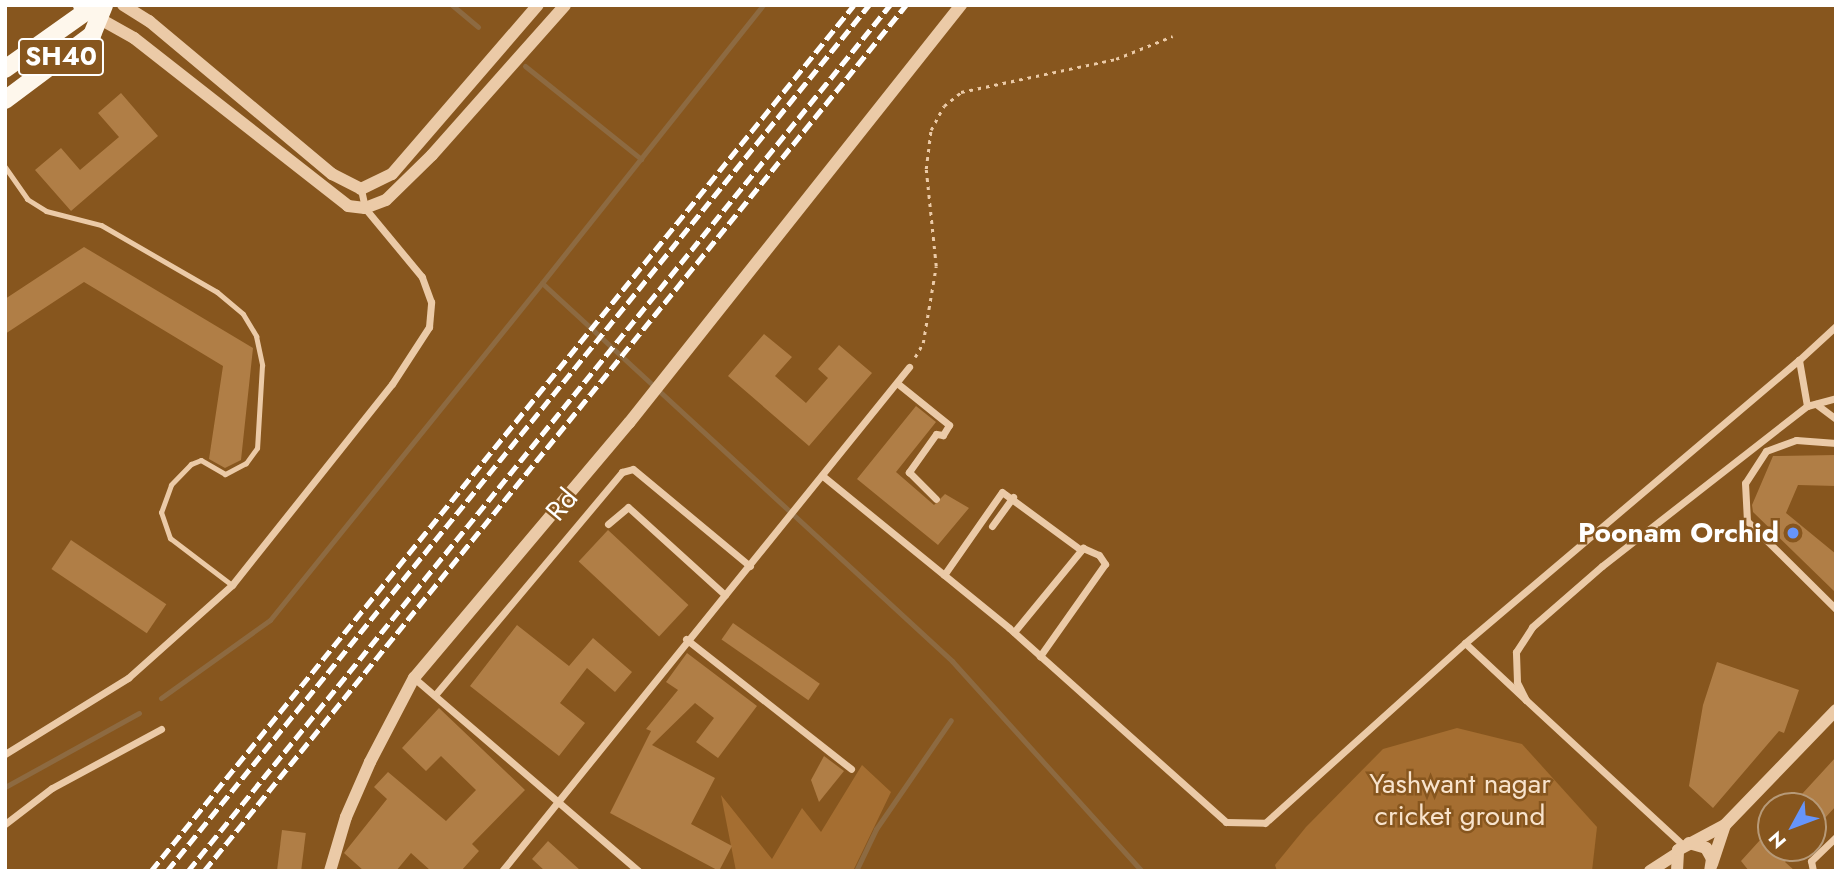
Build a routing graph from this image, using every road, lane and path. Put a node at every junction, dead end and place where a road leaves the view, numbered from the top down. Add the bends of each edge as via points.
1 (123, 5) edge
2 (538, 5) edge
3 (565, 5) edge
4 (961, 5) edge
5 (94, 10) edge
6 (1173, 36) dead end
7 (5, 69) edge
8 (5, 100) edge
9 (5, 167) edge
10 (361, 189) junction
11 (365, 208) junction
12 (1836, 326) edge
13 (1799, 360) junction
14 (909, 367) joint
15 (897, 383) junction
16 (1836, 398) edge
17 (1816, 404) junction
18 (1807, 406) junction
19 (1836, 419) edge
20 (1836, 443) edge
21 (824, 478) junction
22 (1013, 497) junction
23 (936, 499) dead end
24 (608, 524) dead end
25 (992, 526) dead end
26 (1081, 550) junction
27 (750, 566) junction
28 (944, 575) junction
29 (232, 585) junction
30 (725, 595) junction
31 (1836, 609) edge
32 (1014, 632) junction
33 (686, 639) junction
34 (1465, 643) junction
35 (1040, 656) junction
36 (414, 678) junction
37 (435, 695) junction
38 (1526, 700) junction
39 (1833, 718) edge
40 (161, 729) dead end
41 (5, 754) edge
42 (851, 769) dead end
43 (560, 799) junction
44 (5, 824) edge
45 (1725, 825) junction
46 (1836, 837) edge
47 (1682, 848) junction
48 (1711, 868) edge
49 (330, 871) edge
50 (502, 871) edge
51 (638, 871) edge
52 (1650, 871) edge
53 (1676, 871) edge
54 (1813, 871) edge

1 - 10 street via 149,21 332,174
2 - 10 street via 392,174
3 - 11 street via 432,155 386,200
4 - 36 street via 629,423
5 - 7 main road, SH40
5 - 8 main road, SH40 via 92,35
5 - 11 street via 134,37 296,170 348,206
6 - 14 path via 1116,59 961,92 944,106 931,130 926,169 934,278 923,343
9 - 29 lane via 27,199 46,211 101,225 217,292 243,314 256,336 262,365 257,449 246,463 225,474 201,460 191,464 172,485 161,512 170,538
10 - 11 street
11 - 29 street via 422,277 431,302 429,327 392,384
12 - 13 street
13 - 18 street
13 - 34 street
14 - 15 street
15 - 21 street
15 - 23 street via 949,425 943,435 936,434 909,472
16 - 17 street
17 - 18 street
17 - 19 street
18 - 38 street via 1602,566 1532,627 1516,652 1517,682
20 - 31 street via 1796,440 1766,451 1745,483 1747,521
21 - 27 street
21 - 28 street
22 - 25 street
22 - 26 street
22 - 28 street via 1002,492
24 - 30 street via 628,507
26 - 32 street
26 - 35 street via 1092,550 1105,564
27 - 30 street
27 - 37 street, Rd via 633,469 622,472
28 - 32 street
29 - 41 street via 128,678
30 - 33 street
32 - 35 street
33 - 42 street
33 - 43 street
34 - 35 street via 1265,823 1226,822 1209,810
34 - 38 street
36 - 37 street
36 - 49 street via 346,817
37 - 43 street
38 - 47 street
39 - 45 street
40 - 44 street via 52,788
43 - 50 street
43 - 51 street
45 - 47 street
45 - 48 street
46 - 54 street via 1811,861
47 - 48 street via 1706,848
47 - 52 street
47 - 53 street

